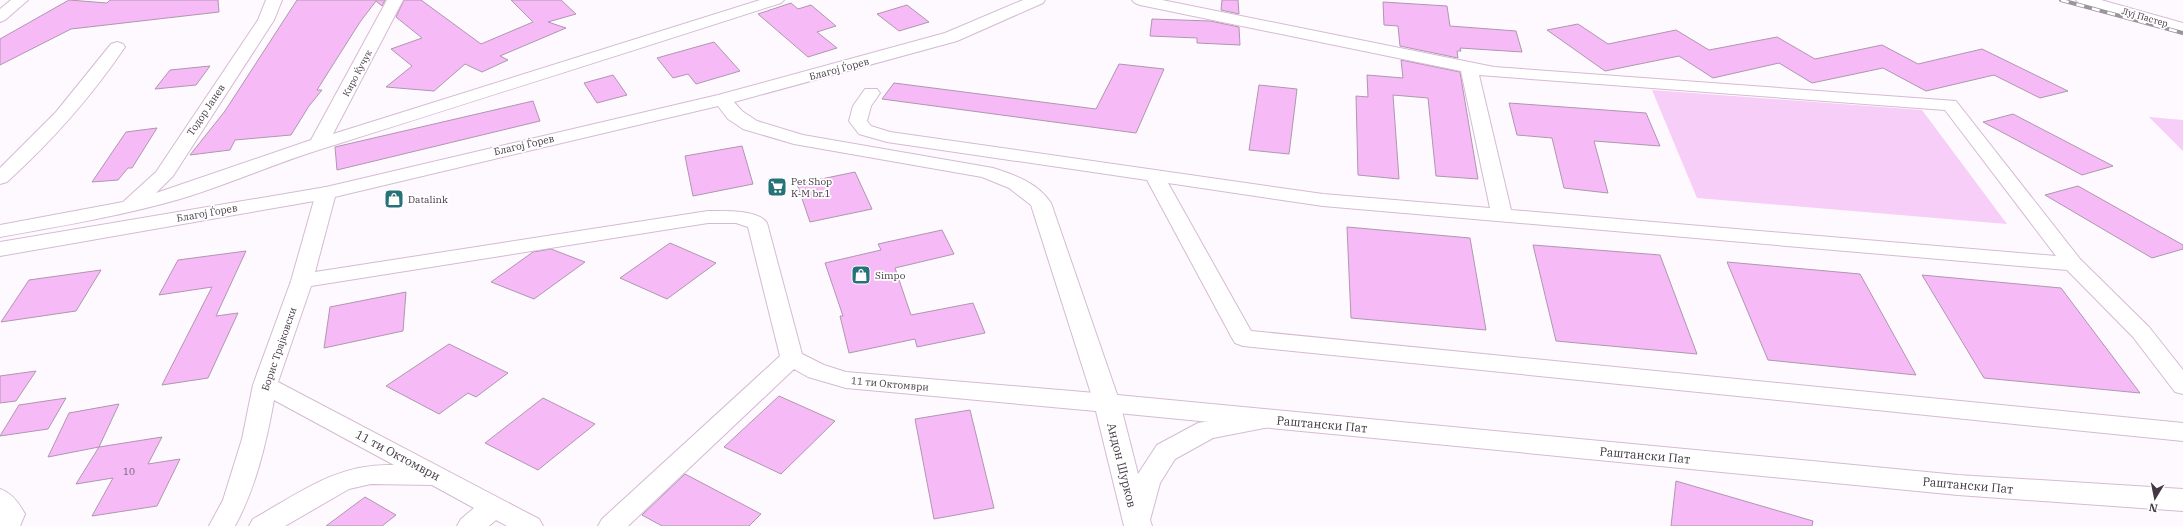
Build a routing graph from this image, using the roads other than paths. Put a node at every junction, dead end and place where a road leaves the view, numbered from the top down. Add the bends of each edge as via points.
1 (20, 0) edge
2 (274, 0) edge
3 (395, 0) edge
4 (776, 0) edge
5 (1037, 0) edge
6 (1140, 0) edge
7 (2084, 0) edge
8 (0, 17) edge
9 (2183, 28) edge
10 (117, 47) dead end
11 (1469, 68) junction
12 (871, 93) dead end
13 (722, 100) junction
14 (318, 144) junction
15 (1155, 177) junction
16 (0, 178) edge
17 (326, 193) junction
18 (124, 208) junction
19 (1502, 216) junction
20 (0, 231) edge
21 (0, 249) edge
22 (2073, 264) junction
23 (302, 281) junction
24 (792, 358) junction
25 (265, 385) junction
26 (2183, 386) edge
27 (1107, 404) junction
28 (1271, 419) junction
29 (2183, 432) edge
30 (440, 477) junction
31 (0, 499) edge
32 (2183, 500) edge
33 (494, 507) junction
34 (1137, 524) edge
35 (6, 526) edge
36 (222, 526) edge
37 (262, 526) edge
38 (470, 526) edge
39 (530, 526) edge
40 (611, 526) edge

1 - 8 street
2 - 18 street, Тодор Јанев via 266,20 162,176
3 - 14 street, Киро Ќучук
4 - 14 street
5 - 13 main road, Благој Ѓорев via 951,36
6 - 11 street
7 - 9 street, Луј Пастер
10 - 16 street via 86,90 30,152
11 - 19 street
11 - 22 street via 1528,75 1950,105
12 - 15 street via 862,106 858,121 865,130 886,137
13 - 17 main road, Благој Ѓорев
13 - 27 main road, Андон Шурков via 734,114 750,125 801,140 986,172 1014,180 1026,188 1041,203
14 - 18 street via 175,194
15 - 19 street via 1323,200
15 - 29 street via 1243,338
17 - 21 main road, Благој Ѓорев
17 - 23 street, Борис Трајковски
18 - 20 street
19 - 22 street
22 - 26 street via 2141,332
23 - 24 street via 708,217 737,217 757,223
23 - 25 street, Борис Трајковски
24 - 27 street, 11 ти Октомври via 816,371 846,380
24 - 40 street
25 - 30 street, 11 ти Октомври
25 - 36 street, Борис Трајковски via 254,440 236,500
27 - 28 main road, Раштански Пат
27 - 34 main road, Андон Шурков
28 - 32 main road, Раштански Пат via 1958,485
28 - 34 main road via 1207,430 1166,452 1147,482
30 - 33 street, 11 ти Октомври
30 - 37 street via 371,474 342,481
31 - 35 street via 12,514
33 - 38 street
33 - 39 street, 11 ти Октомври

